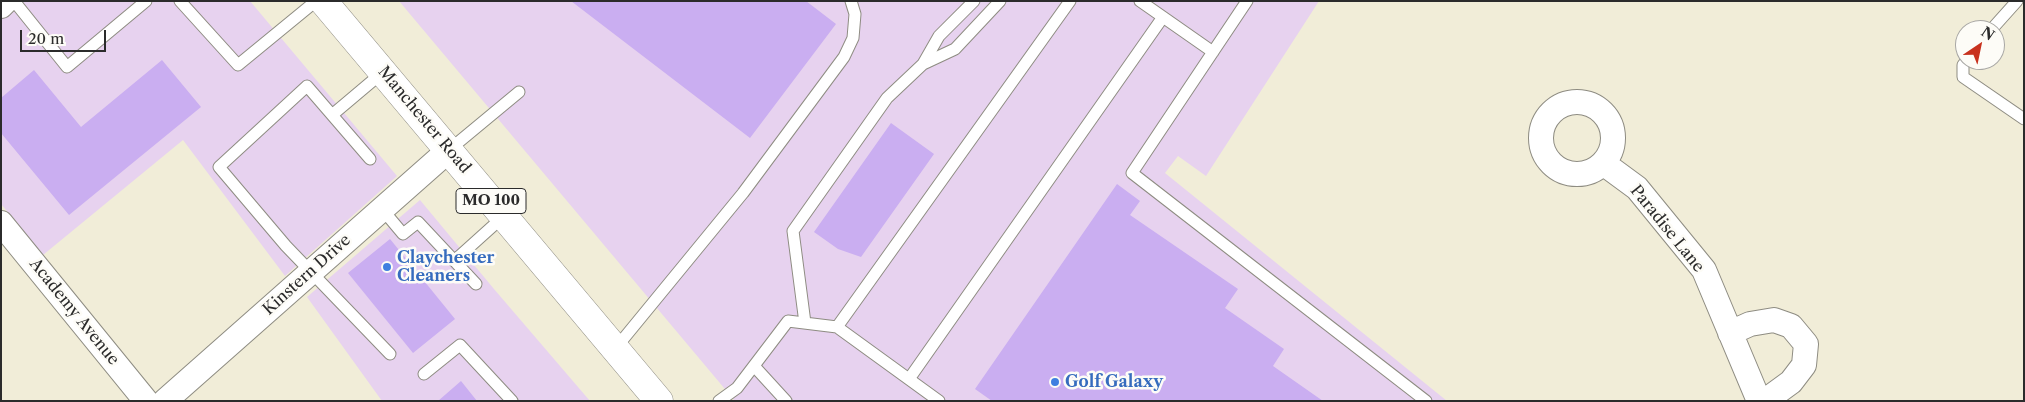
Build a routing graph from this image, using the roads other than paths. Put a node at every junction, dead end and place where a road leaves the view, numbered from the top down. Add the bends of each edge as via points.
1 (6, 1) edge
2 (14, 1) edge
3 (146, 1) edge
4 (180, 1) edge
5 (316, 1) edge
6 (323, 1) edge
7 (851, 1) edge
8 (974, 1) edge
9 (1000, 1) edge
10 (1070, 1) edge
11 (1140, 1) edge
12 (1247, 1) edge
13 (2017, 1) edge
14 (1, 6) edge
15 (1163, 17) junction
16 (2000, 20) edge
17 (1213, 52) junction
18 (923, 64) junction
19 (1963, 70) edge
20 (382, 72) junction
21 (519, 92) dead end
22 (332, 114) junction
23 (2024, 119) edge
24 (449, 150) junction
25 (370, 159) dead end
26 (1603, 163) dead end
27 (382, 209) junction
28 (504, 216) junction
29 (1, 223) edge
30 (454, 261) junction
31 (311, 272) junction
32 (476, 284) dead end
33 (805, 323) junction
34 (837, 327) junction
35 (1730, 332) junction
36 (615, 349) junction
37 (390, 354) dead end
38 (754, 366) junction
39 (424, 374) dead end
40 (909, 379) junction
41 (146, 401) edge
42 (165, 401) edge
43 (512, 401) edge
44 (659, 401) edge
45 (719, 401) edge
46 (786, 401) edge
47 (939, 401) edge
48 (1426, 401) edge
49 (1759, 401) edge
50 (1765, 401) edge

1 - 14 street
2 - 3 lane via 67,67
4 - 5 lane via 238,65
6 - 20 main road, Manchester Road / MO 100
7 - 36 lane via 855,14 854,38 844,57 743,193
8 - 18 lane via 940,36
9 - 18 lane via 955,49
10 - 34 lane
11 - 15 lane
12 - 17 lane
13 - 16 lane
15 - 17 lane
15 - 40 lane
17 - 48 lane via 1132,173
18 - 33 lane via 887,98 793,231
19 - 23 lane via 1962,76
20 - 22 lane
20 - 24 main road, Manchester Road / MO 100
21 - 24 lane
22 - 25 lane
22 - 31 lane via 307,86 218,167
24 - 27 street, Kinstern Drive
24 - 28 main road, Manchester Road / MO 100
26 - 35 street, Paradise Lane via 1637,188 1704,270
27 - 30 lane via 403,234 418,222
27 - 31 street, Kinstern Drive
28 - 30 lane
28 - 36 main road, Manchester Road / MO 100
29 - 41 street, Academy Avenue
30 - 32 lane
31 - 37 lane
31 - 42 street, Kinstern Drive
33 - 34 lane
33 - 38 lane via 788,321
34 - 40 lane
35 - 49 street, Paradise Lane
35 - 50 street via 1774,320 1791,326 1806,344 1804,365 1791,382
36 - 44 main road, Manchester Road / MO 100
38 - 45 lane via 737,388
38 - 46 lane
39 - 43 lane via 460,345
40 - 47 lane

